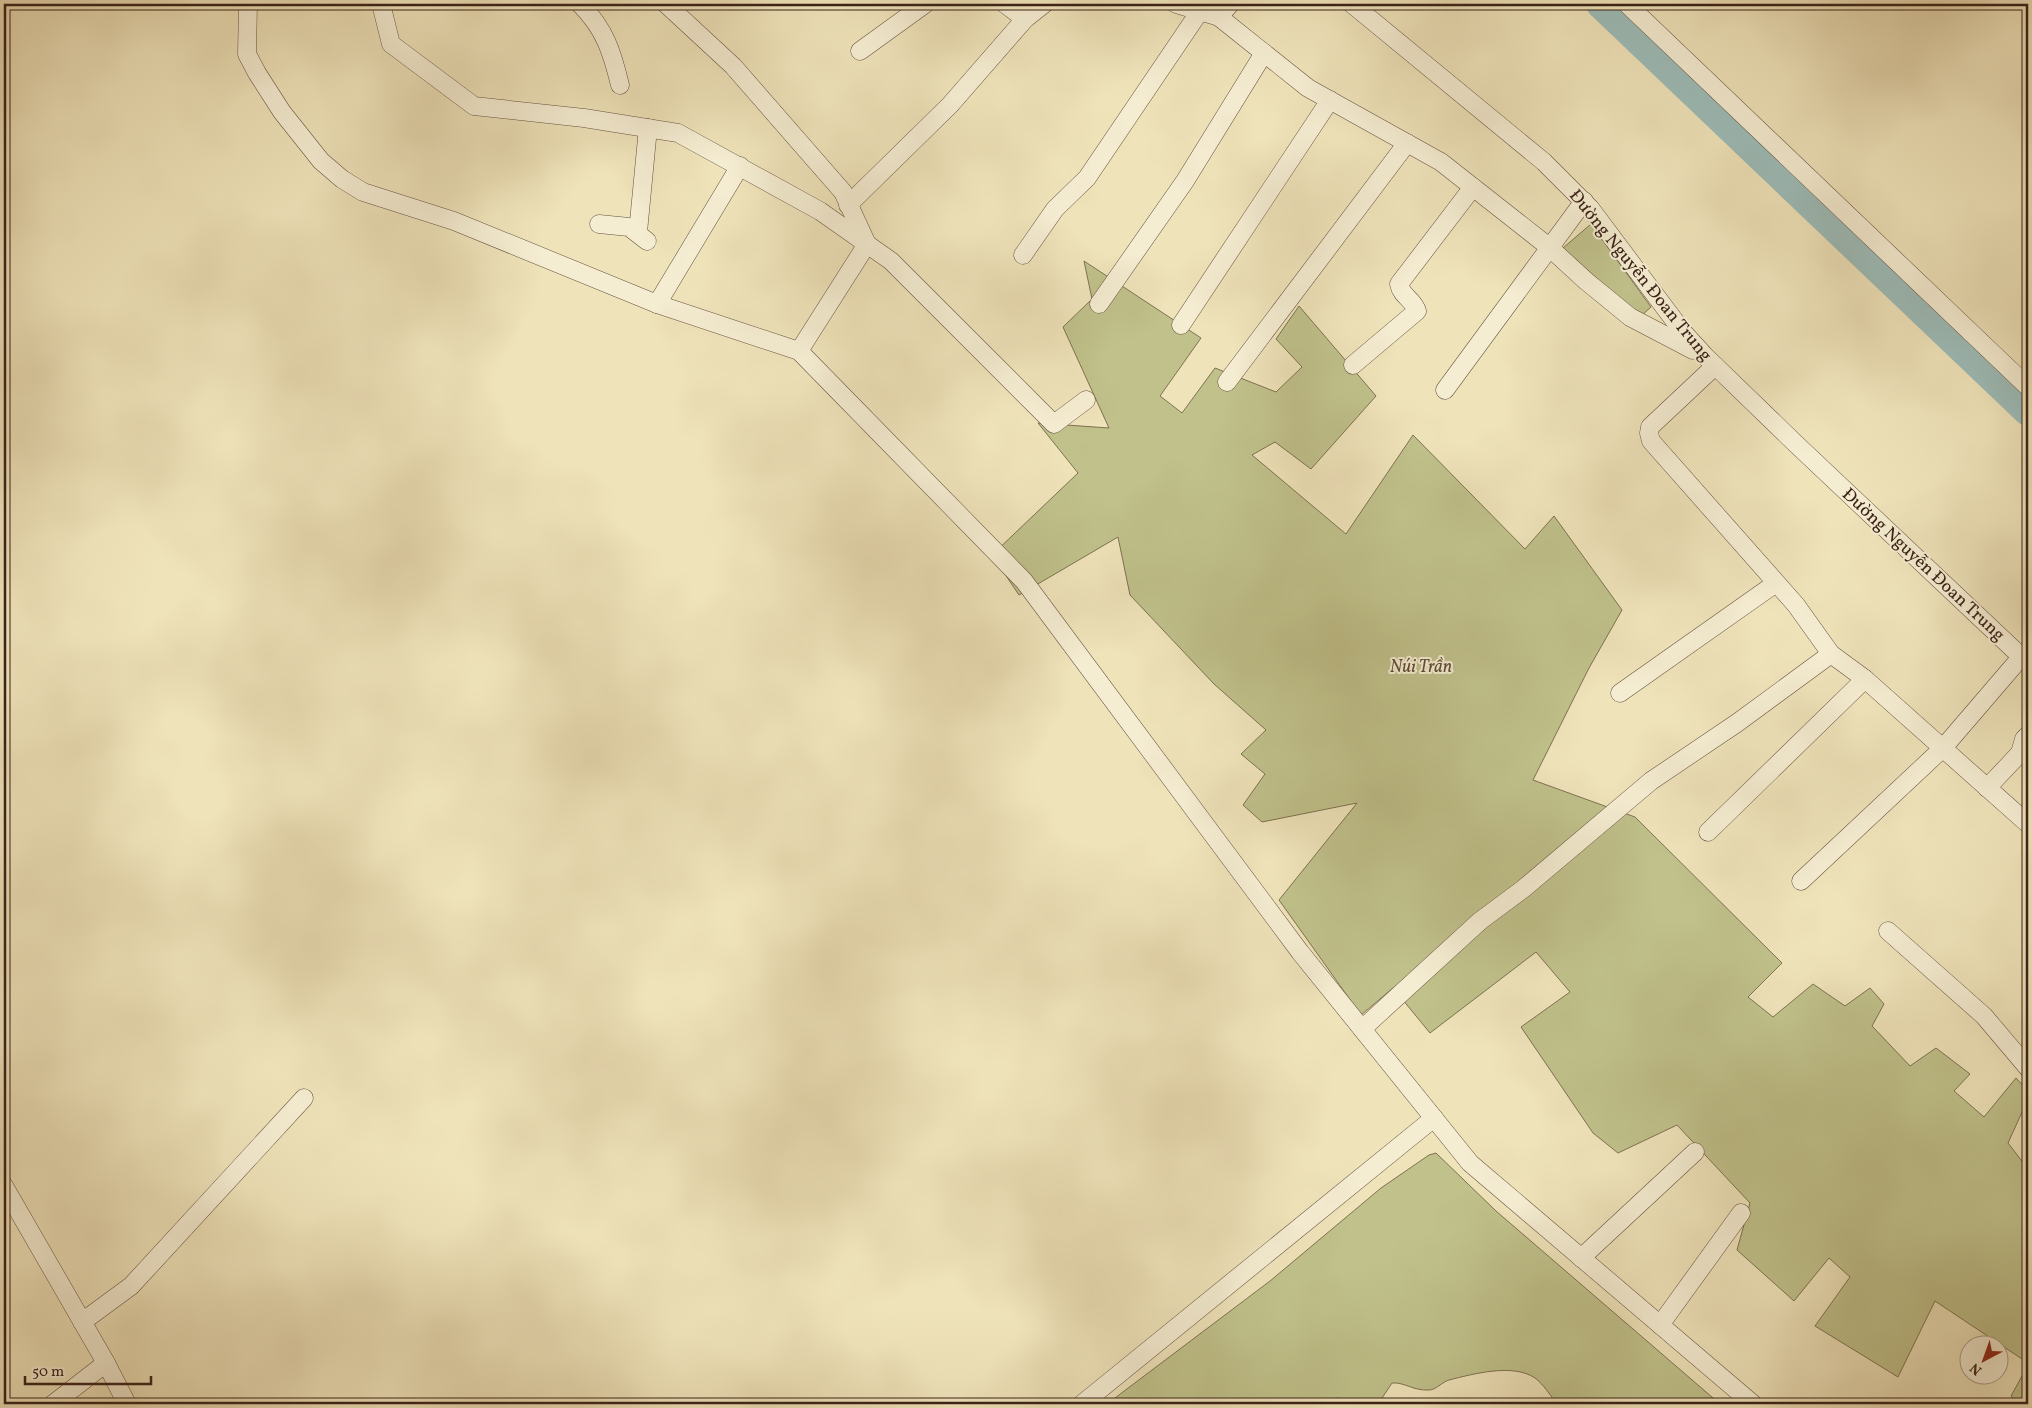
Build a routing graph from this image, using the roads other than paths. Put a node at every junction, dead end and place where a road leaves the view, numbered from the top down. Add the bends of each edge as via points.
1 (248, 4) edge
2 (381, 4) edge
3 (580, 4) edge
4 (666, 4) edge
5 (925, 4) edge
6 (1005, 4) edge
7 (1044, 4) edge
8 (1176, 4) edge
9 (1352, 4) edge
10 (1627, 4) edge
11 (1225, 10) edge
12 (1200, 11) junction
13 (1025, 19) junction
14 (860, 50) dead end
15 (1264, 53) junction
16 (620, 85) dead end
17 (1330, 100) junction
18 (648, 128) junction
19 (1407, 143) junction
20 (740, 166) junction
21 (1473, 187) junction
22 (1584, 202) junction
23 (848, 205) junction
24 (600, 224) dead end
25 (867, 244) junction
26 (1549, 247) junction
27 (1022, 255) dead end
28 (657, 304) junction
29 (1099, 304) dead end
30 (1181, 325) dead end
31 (799, 351) junction
32 (1710, 361) junction
33 (1353, 365) dead end
34 (1227, 382) dead end
35 (2028, 387) edge
36 (1445, 390) dead end
37 (1086, 400) dead end
38 (1776, 583) junction
39 (1831, 654) junction
40 (2025, 660) edge
41 (1865, 679) junction
42 (1620, 693) dead end
43 (2028, 735) edge
44 (1943, 748) junction
45 (1987, 788) junction
46 (2028, 824) edge
47 (1708, 832) dead end
48 (1801, 881) dead end
49 (1888, 931) dead end
50 (1362, 1029) junction
51 (2028, 1068) edge
52 (304, 1098) dead end
53 (1434, 1118) junction
54 (1695, 1152) dead end
55 (4, 1186) edge
56 (1741, 1213) dead end
57 (1581, 1258) junction
58 (82, 1322) junction
59 (1660, 1325) junction
60 (106, 1363) junction
61 (53, 1404) edge
62 (127, 1404) edge
63 (1082, 1404) edge
64 (1753, 1404) edge

1 - 28 street via 247,54 257,73 282,112 321,161 342,179 363,192 454,221
2 - 18 street via 390,44 474,106
3 - 16 street via 601,30 612,52
4 - 23 street via 733,66 843,192
5 - 14 street
6 - 13 street
7 - 13 street
8 - 12 street
9 - 22 street, Đường Nguyễn Đoan Trung via 1544,162
10 - 35 street
11 - 12 street
11 - 15 street
12 - 27 street via 1087,178 1055,209
13 - 23 street via 950,105
15 - 17 street via 1308,88
15 - 29 street via 1180,188
17 - 19 street
17 - 30 street
18 - 20 street via 678,133
18 - 24 street via 643,236 629,227
19 - 21 street via 1442,162
19 - 34 street
20 - 25 street via 820,211
20 - 28 street
21 - 26 street
21 - 33 street via 1400,284 1400,290 1416,311
22 - 26 street
22 - 32 street, Đường Nguyễn Đoan Trung via 1683,332
23 - 25 street
25 - 31 street
25 - 37 street via 891,261 1054,424
26 - 32 street via 1630,317
26 - 36 street
28 - 31 street
31 - 50 street via 1024,581 1300,952
32 - 38 street via 1650,427 1651,441
32 - 40 street, Đường Nguyễn Đoan Trung
38 - 39 street
38 - 42 street
39 - 41 street
39 - 50 street via 1651,781 1480,921
40 - 44 street
41 - 44 street
41 - 47 street
43 - 45 street via 2020,753
44 - 45 street
44 - 48 street
45 - 46 street
49 - 51 street via 1984,1016
50 - 53 street
52 - 58 street via 131,1286
53 - 57 street via 1470,1163
53 - 63 street
54 - 57 street
55 - 58 street
56 - 59 street
57 - 59 street
58 - 60 street
59 - 64 street
60 - 61 street
60 - 62 street

